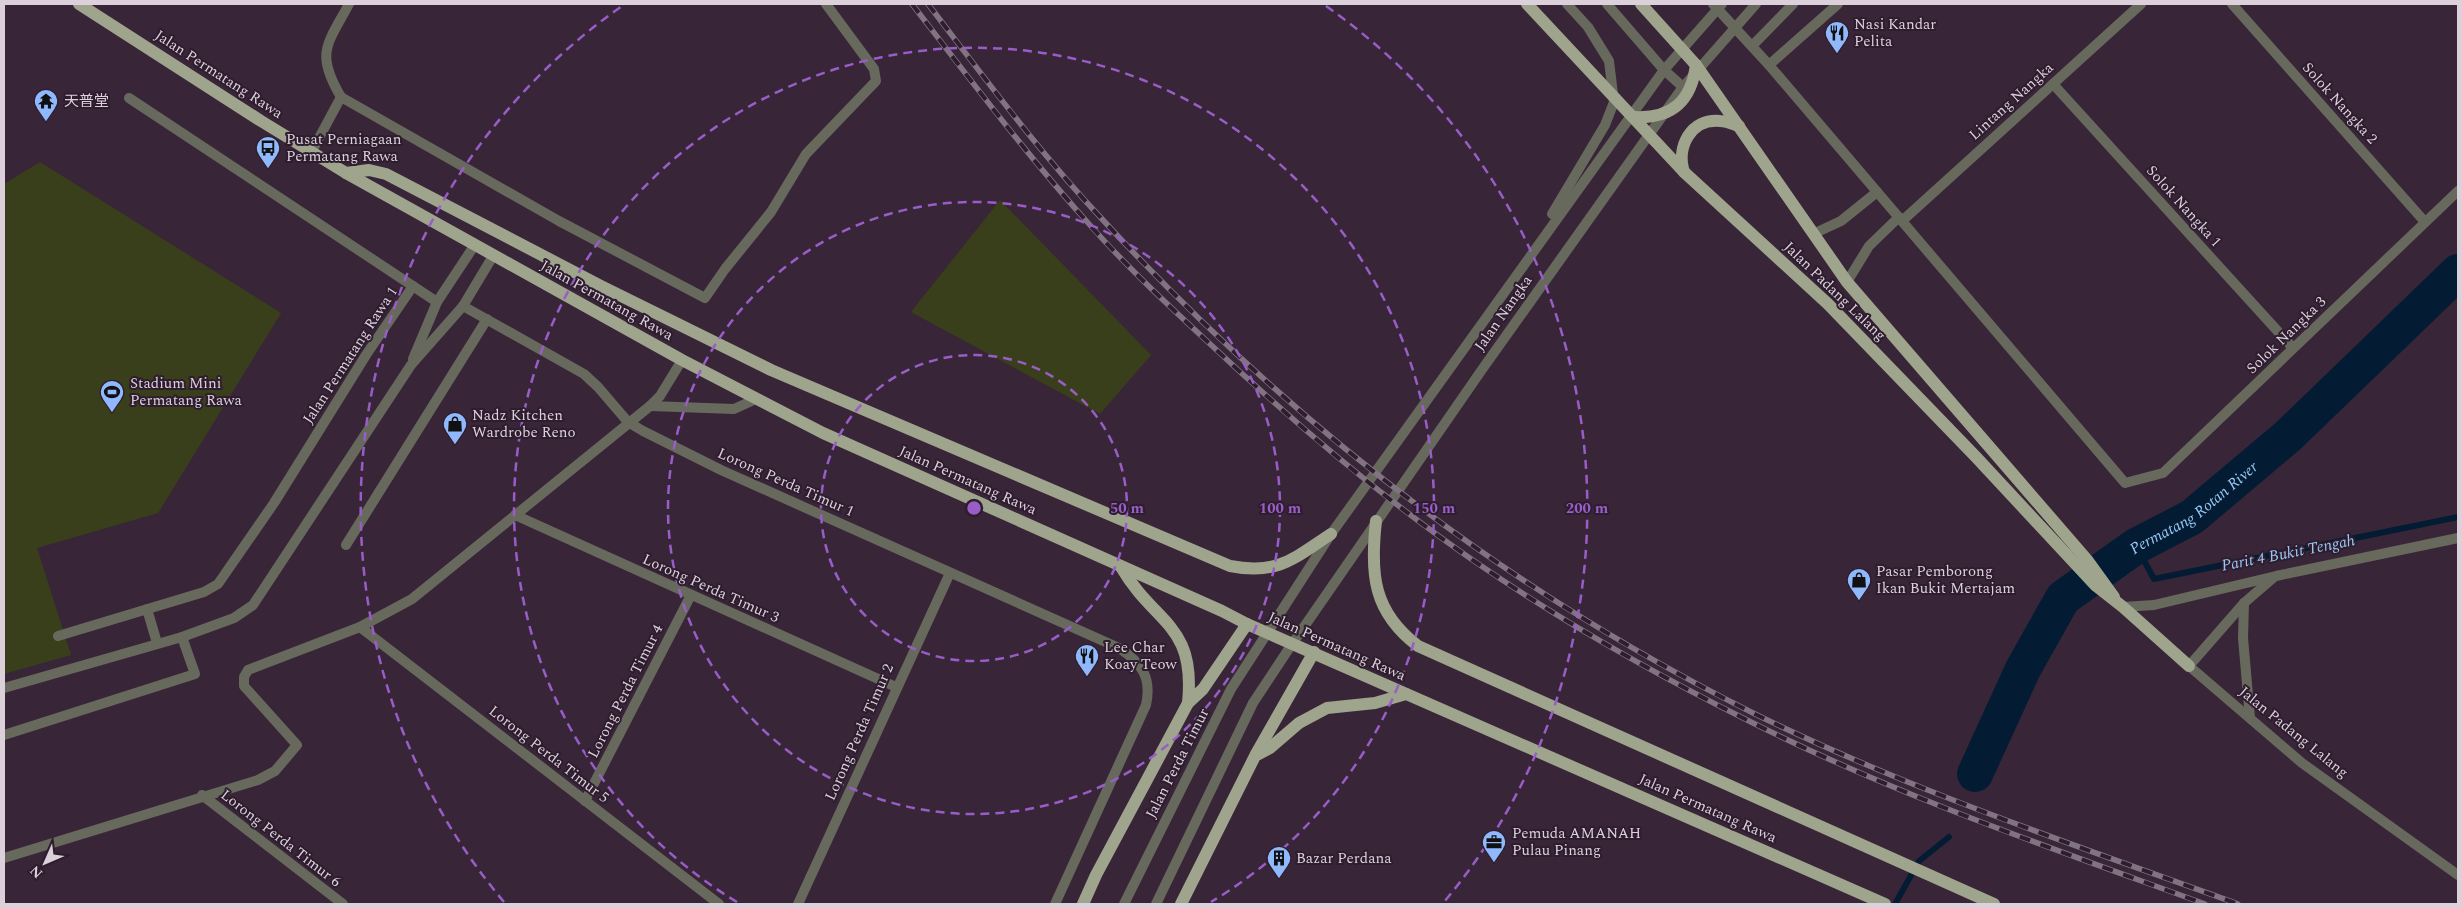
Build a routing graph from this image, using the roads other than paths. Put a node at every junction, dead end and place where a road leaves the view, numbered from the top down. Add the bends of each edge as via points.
1 (79, 4) edge
2 (349, 4) edge
3 (826, 4) edge
4 (1527, 4) edge
5 (1567, 4) edge
6 (1607, 4) edge
7 (1641, 4) edge
8 (1713, 4) edge
9 (1722, 4) edge
10 (1756, 4) edge
11 (1794, 4) edge
12 (1838, 4) edge
13 (2141, 4) edge
14 (2232, 4) edge
15 (1752, 46) junction
16 (1769, 65) junction
17 (1696, 66) junction
18 (1664, 70) junction
19 (2053, 84) junction
20 (1683, 86) junction
21 (342, 97) junction
22 (129, 98) dead end
23 (1634, 117) junction
24 (1739, 126) junction
25 (312, 152) junction
26 (1684, 172) junction
27 (346, 173) junction
28 (2458, 191) edge
29 (1878, 192) junction
30 (1900, 219) junction
31 (2425, 222) junction
32 (1813, 234) junction
33 (474, 246) junction
34 (494, 256) junction
35 (1522, 265) junction
36 (1847, 282) junction
37 (413, 286) junction
38 (437, 302) junction
39 (463, 306) junction
40 (487, 319) junction
41 (2293, 348) junction
42 (682, 360) junction
43 (411, 365) junction
44 (756, 399) junction
45 (650, 406) junction
46 (628, 422) junction
47 (515, 515) junction
48 (1376, 521) junction
49 (1331, 534) junction
50 (2458, 538) edge
51 (346, 545) dead end
52 (2083, 565) junction
53 (1121, 567) junction
54 (950, 573) junction
55 (2276, 576) junction
56 (691, 595) junction
57 (2244, 603) junction
58 (2121, 605) junction
59 (147, 608) junction
60 (1247, 624) junction
61 (360, 627) junction
62 (58, 636) dead end
63 (182, 637) junction
64 (1264, 638) joint
65 (157, 643) junction
66 (1314, 652) junction
67 (2189, 666) junction
68 (896, 687) junction
69 (4, 688) edge
70 (1406, 694) junction
71 (1188, 703) junction
72 (2250, 718) junction
73 (4, 735) edge
74 (1255, 756) junction
75 (202, 796) junction
76 (585, 801) junction
77 (4, 858) edge
78 (2458, 874) edge
79 (1882, 903) edge
80 (342, 904) edge
81 (719, 904) edge
82 (798, 904) edge
83 (1055, 904) edge
84 (1083, 904) edge
85 (1124, 904) edge
86 (1156, 904) edge
87 (1181, 904) edge
88 (1994, 904) edge

1 - 25 main road, Jalan Permatang Rawa
2 - 21 street via 325,54 326,66
3 - 21 street via 874,69 876,81 806,154 771,212 705,298 559,221
4 - 23 main road, Jalan Padang Lalang
5 - 35 street via 1588,27 1609,61 1614,102 1605,125
6 - 18 street
7 - 17 main road, Jalan Padang Lalang
8 - 15 street
9 - 18 street, Jalan Nangka
10 - 20 street, Jalan Nangka
11 - 15 street
12 - 16 street
13 - 19 street, Lintang Nangka
14 - 31 street, Solok Nangka 2
15 - 16 street
16 - 29 street
17 - 23 main road via 1688,95 1678,106 1649,118
17 - 24 main road, Jalan Padang Lalang
18 - 20 street
18 - 35 street, Jalan Nangka
19 - 30 street, Lintang Nangka
19 - 41 street, Solok Nangka 1
20 - 48 street, Jalan Nangka
21 - 25 street
22 - 37 street, Jalan Permatang Rawa 1
23 - 26 main road, Jalan Padang Lalang
24 - 26 main road via 1720,121 1708,122 1691,131 1681,154
24 - 32 main road, Jalan Padang Lalang
25 - 27 main road, Jalan Permatang Rawa
26 - 52 main road, Jalan Padang Lalang via 1828,304
27 - 33 main road, Jalan Permatang Rawa
27 - 49 main road via 369,170 386,174 771,370 1230,566 1274,568 1289,562
28 - 31 street, Solok Nangka 3
29 - 30 street
29 - 32 street via 1842,221
30 - 36 street, Lintang Nangka via 1869,246
30 - 41 street, Solok Nangka 3 via 2125,483 2162,473
31 - 41 street, Solok Nangka 3
32 - 36 main road, Jalan Padang Lalang
33 - 34 main road, Jalan Permatang Rawa
33 - 38 street
34 - 39 street
34 - 42 main road, Jalan Permatang Rawa
35 - 49 street, Jalan Nangka
36 - 52 main road, Jalan Padang Lalang
37 - 38 street
37 - 59 street, Jalan Permatang Rawa 1 via 231,569 218,584 204,592
38 - 43 street
39 - 40 street, Lorong Perda Timur 1
39 - 43 street
40 - 46 street, Lorong Perda Timur 1 via 584,374
40 - 51 street
42 - 44 main road, Jalan Permatang Rawa
42 - 45 street
43 - 63 street via 253,605 234,618
44 - 45 street via 734,409
44 - 53 main road, Jalan Permatang Rawa via 823,433
45 - 46 street
46 - 47 street
46 - 54 street, Lorong Perda Timur 1 via 721,470
47 - 56 street, Lorong Perda Timur 3
47 - 61 street via 412,598
48 - 86 street, Jalan Nangka via 1253,703
48 - 88 main road via 1372,557 1380,598 1394,625 1418,646
49 - 64 street, Jalan Nangka
50 - 55 street
52 - 58 main road, Jalan Padang Lalang
53 - 60 main road, Jalan Permatang Rawa
53 - 71 main road via 1129,581 1180,639 1190,672
54 - 68 street, Lorong Perda Timur 2
54 - 83 street, Lorong Perda Timur 1 via 1119,648 1140,664 1145,673 1148,684 1146,705
55 - 57 street
55 - 58 street via 2154,605
56 - 68 street, Lorong Perda Timur 3
56 - 76 street, Lorong Perda Timur 4
57 - 67 street
57 - 72 street via 2243,647
58 - 67 main road, Jalan Padang Lalang
59 - 62 street, Jalan Permatang Rawa 1
59 - 65 street
60 - 66 main road, Jalan Permatang Rawa
60 - 71 main road via 1203,689
61 - 75 street via 248,670 244,686 297,746 275,771 258,780
61 - 76 street, Lorong Perda Timur 5
63 - 65 street
63 - 73 street via 194,674
64 - 85 street, Jalan Perda Timur via 1227,697
65 - 69 street
66 - 70 main road, Jalan Permatang Rawa
66 - 74 main road
67 - 72 street, Jalan Padang Lalang
68 - 82 street, Lorong Perda Timur 2
70 - 74 main road via 1375,703 1327,708 1299,723 1270,748
70 - 79 main road, Jalan Permatang Rawa
71 - 84 main road
72 - 78 street, Jalan Padang Lalang via 2302,763
74 - 87 main road
75 - 77 street
75 - 80 street, Lorong Perda Timur 6
76 - 81 street, Lorong Perda Timur 5

